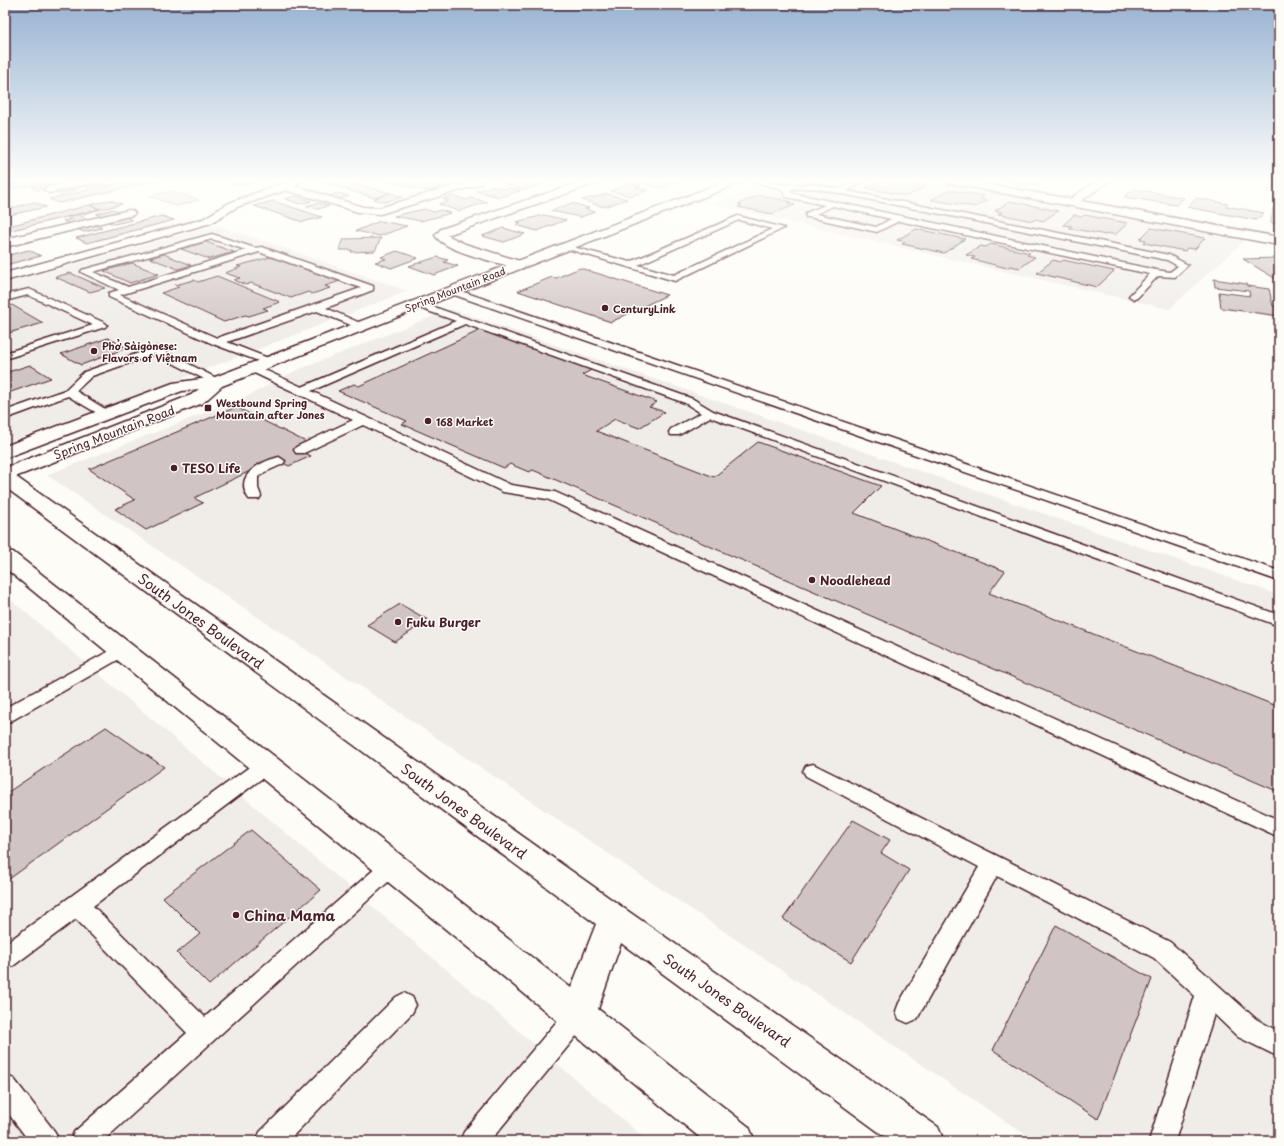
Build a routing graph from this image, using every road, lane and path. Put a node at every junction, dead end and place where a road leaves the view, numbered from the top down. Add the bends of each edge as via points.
1 (46, 233) edge
2 (164, 233) edge
3 (443, 233) edge
4 (600, 233) edge
5 (703, 233) edge
6 (768, 233) edge
7 (971, 233) edge
8 (1046, 233) edge
9 (1238, 233) edge
10 (5, 239) edge
11 (20, 240) junction
12 (1279, 241) edge
13 (5, 243) edge
14 (565, 247) junction
15 (254, 250) junction
16 (82, 257) junction
17 (520, 265) junction
18 (631, 266) junction
19 (1156, 273) junction
20 (5, 278) edge
21 (128, 290) junction
22 (452, 291) junction
23 (1134, 296) dead end
24 (5, 298) edge
25 (417, 304) junction
26 (316, 308) junction
27 (464, 321) junction
28 (362, 326) junction
29 (217, 342) junction
30 (5, 356) edge
31 (269, 362) junction
32 (252, 368) junction
33 (218, 382) junction
34 (69, 392) junction
35 (300, 392) junction
36 (709, 413) junction
37 (106, 414) junction
38 (5, 415) edge
39 (362, 421) junction
40 (675, 432) dead end
41 (300, 450) dead end
42 (5, 452) edge
43 (279, 461) dead end
44 (5, 475) edge
45 (5, 478) edge
46 (254, 496) dead end
47 (5, 557) edge
48 (1279, 576) edge
49 (1279, 621) edge
50 (122, 650) junction
51 (9, 709) edge
52 (266, 765) junction
53 (813, 771) dead end
54 (1279, 829) edge
55 (992, 864) junction
56 (392, 866) junction
57 (77, 905) junction
58 (614, 919) junction
59 (5, 958) edge
60 (1208, 994) junction
61 (404, 1005) dead end
62 (908, 1011) dead end
63 (578, 1015) junction
64 (204, 1033) junction
65 (1279, 1045) edge
66 (5, 1088) edge
67 (46, 1141) edge
68 (83, 1141) edge
69 (269, 1141) edge
70 (473, 1141) edge
71 (735, 1141) edge
72 (924, 1141) edge
73 (1162, 1141) edge

1 - 11 main road
2 - 16 main road
3 - 17 main road via 443,239 461,247
4 - 14 main road, Spring Mountain Road
5 - 18 lane
6 - 18 lane via 675,278
7 - 19 lane
8 - 19 lane via 1168,258 1184,265 1172,275
9 - 12 main road
10 - 11 main road
11 - 13 main road
11 - 16 main road via 45,241
14 - 17 main road, Spring Mountain Road
14 - 18 lane
15 - 21 lane
15 - 21 lane via 212,236 85,272
15 - 26 lane via 260,249 370,288
16 - 20 main road
17 - 22 main road, Spring Mountain Road
19 - 23 lane
21 - 29 lane via 112,294
22 - 25 main road, Spring Mountain Road
22 - 48 lane
24 - 30 lane via 29,292 102,325
25 - 27 lane
25 - 28 main road, Spring Mountain Road
26 - 28 lane
26 - 29 lane
27 - 35 lane
27 - 36 lane via 689,400
28 - 31 main road, Spring Mountain Road
29 - 31 lane
31 - 32 main road, Spring Mountain Road
32 - 33 main road, Spring Mountain Road
32 - 35 lane
33 - 34 lane via 156,350 88,374
33 - 37 main road, Spring Mountain Road via 178,386
33 - 44 main road, Spring Mountain Road via 197,399
34 - 37 lane
34 - 38 lane
35 - 39 lane
36 - 40 lane
36 - 49 lane
37 - 42 main road, Spring Mountain Road
39 - 41 lane
39 - 54 lane via 508,489 550,495
43 - 46 lane via 251,476 249,487
45 - 58 main road, South Jones Boulevard
47 - 50 main road
50 - 51 lane
50 - 52 main road
52 - 56 main road
52 - 57 lane
53 - 55 lane
55 - 60 lane via 1162,950
55 - 62 lane
56 - 63 main road
56 - 64 lane
57 - 59 lane
57 - 64 lane
58 - 63 main road
58 - 72 main road, South Jones Boulevard
60 - 65 lane via 1247,1028
60 - 73 lane
61 - 69 lane
63 - 70 lane
63 - 71 main road
64 - 68 lane
66 - 67 lane

